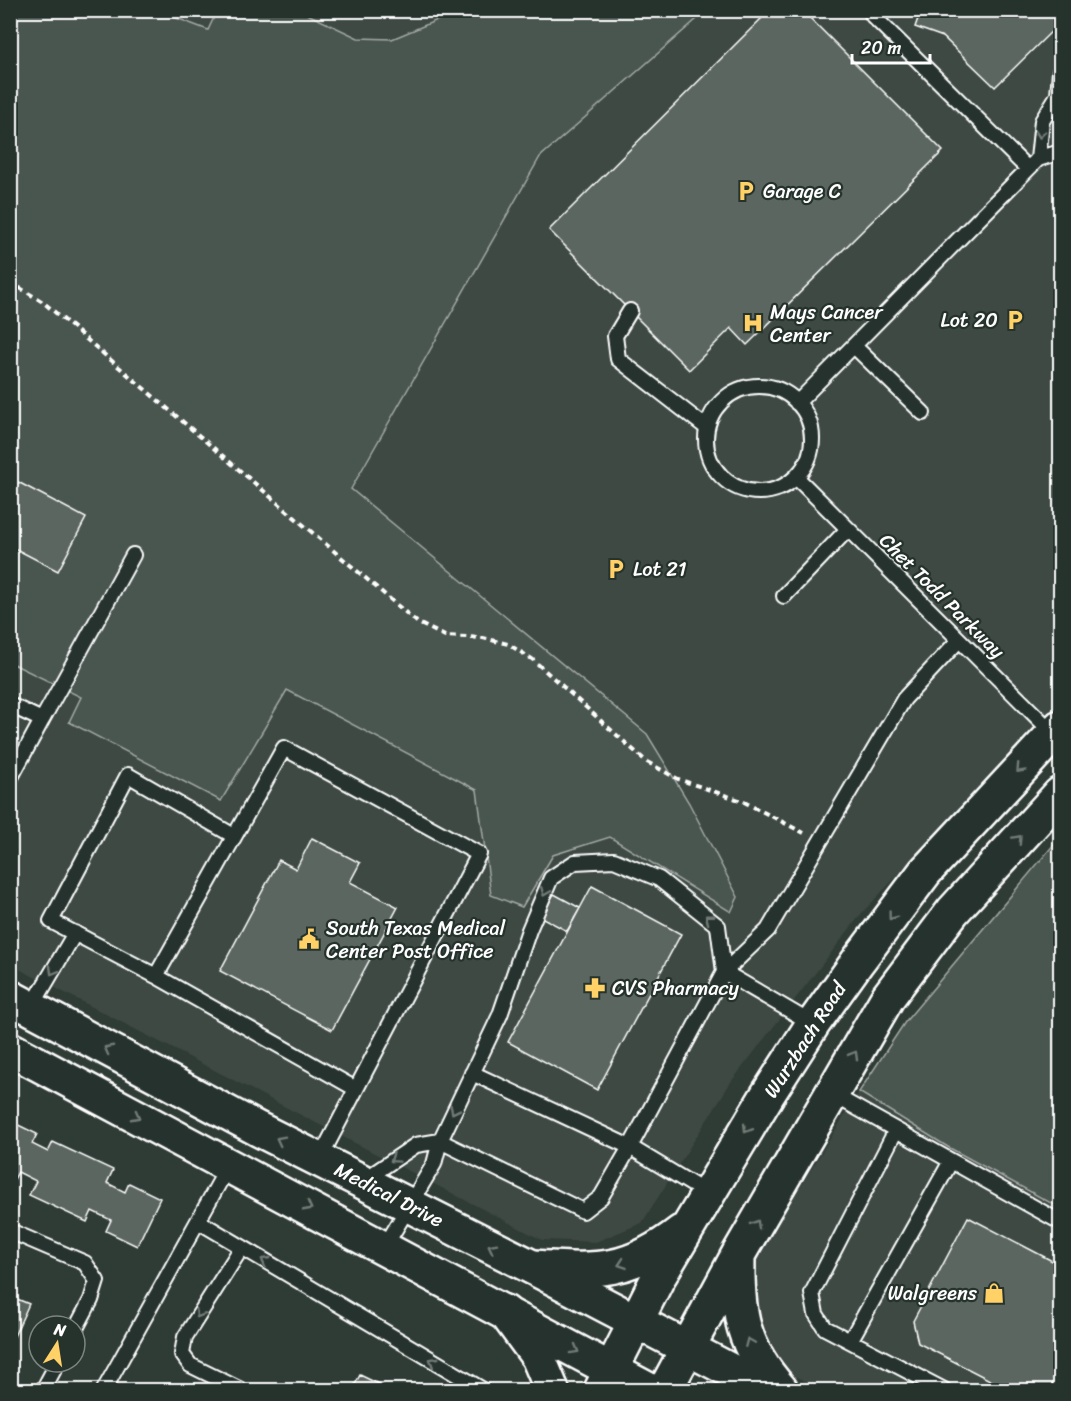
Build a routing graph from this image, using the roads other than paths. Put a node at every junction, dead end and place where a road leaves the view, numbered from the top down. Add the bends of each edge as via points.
1 (870, 10) edge
2 (1060, 71) edge
3 (1060, 152) edge
4 (1033, 164) junction
5 (630, 311) dead end
6 (854, 346) junction
7 (797, 403) junction
8 (923, 413) dead end
9 (707, 428) junction
10 (796, 477) junction
11 (848, 529) junction
12 (133, 555) dead end
13 (784, 596) dead end
14 (959, 640) junction
15 (10, 705) edge
16 (42, 720) junction
17 (1058, 734) edge
18 (10, 779) edge
19 (1060, 794) edge
20 (234, 836) junction
21 (75, 933) junction
22 (724, 972) junction
23 (156, 976) junction
24 (21, 1003) edge
25 (813, 1024) junction
26 (10, 1049) edge
27 (472, 1073) junction
28 (356, 1089) junction
29 (832, 1094) junction
30 (896, 1130) junction
31 (440, 1141) junction
32 (630, 1147) junction
33 (319, 1160) junction
34 (951, 1161) junction
35 (229, 1165) junction
36 (362, 1181) junction
37 (708, 1194) junction
38 (411, 1206) junction
39 (198, 1221) junction
40 (1060, 1222) edge
41 (690, 1225) junction
42 (10, 1231) edge
43 (242, 1247) junction
44 (384, 1248) junction
45 (738, 1255) junction
46 (532, 1267) junction
47 (505, 1312) junction
48 (84, 1314) edge
49 (637, 1322) junction
50 (850, 1341) junction
51 (688, 1349) junction
52 (52, 1374) edge
53 (606, 1381) edge
54 (43, 1390) edge
55 (104, 1390) edge
56 (241, 1390) edge
57 (483, 1390) edge
58 (552, 1390) edge
59 (649, 1390) edge
60 (665, 1390) edge
61 (768, 1390) edge
62 (781, 1390) edge
63 (944, 1390) edge

1 - 4 lane
2 -> 4 lane via 1059,95 1042,121
3 - 4 lane
4 - 6 lane
5 - 9 lane via 615,336 618,359
6 - 7 lane
6 - 8 lane
7 - 9 lane via 775,388 757,386 740,390 724,399
7 - 10 lane via 811,427 812,445 807,462
9 - 10 lane via 711,460 734,485 766,491
10 - 11 lane, Chet Todd Parkway
11 - 13 lane
11 - 14 lane, Chet Todd Parkway
12 - 16 lane
14 - 17 lane, Chet Todd Parkway
14 - 22 lane via 904,699 768,930
15 - 16 lane
16 - 18 lane
17 -> 25 main road, Wurzbach Road via 925,872
29 -> 19 main road via 888,997 953,911
20 - 21 lane via 128,775 51,921
20 - 23 lane
20 - 28 lane via 284,748 479,854
21 - 23 lane
21 -> 24 lane
22 - 25 lane
22 -> 27 lane via 718,926 659,879 614,860 575,862 551,878 500,1015
22 - 32 lane
23 - 28 lane
33 -> 24 main road, Medical Drive
25 -> 37 main road, Wurzbach Road
26 -> 35 main road
27 -> 31 lane
27 - 32 lane
28 - 33 lane
29 - 30 lane
45 -> 29 main road
30 - 34 lane
30 - 50 lane via 812,1293 816,1314 825,1328
31 - 32 lane via 583,1210 601,1197
31 -> 36 lane via 416,1145
31 - 38 lane via 434,1164
32 - 37 lane
33 - 36 main road, Medical Drive
34 - 40 lane
34 - 50 lane
35 - 39 lane
35 -> 44 main road
36 - 38 main road, Medical Drive
37 - 41 main road, Wurzbach Road
38 - 44 lane
46 -> 38 main road, Medical Drive
39 - 43 lane
39 - 55 lane
41 -> 46 main road via 661,1247 612,1268
41 - 49 main road, Wurzbach Road
42 - 48 lane via 85,1263 97,1281
43 -> 56 lane via 185,1337 182,1354 190,1365
57 -> 43 lane
44 - 47 main road
45 - 51 main road
62 -> 45 main road via 765,1373 742,1326 737,1297
46 - 49 main road, Medical Drive
47 -> 53 main road
47 - 58 main road via 538,1357
49 - 51 main road, Medical Drive
49 - 53 main road, Wurzbach Road
50 - 63 lane
51 - 60 main road
51 - 61 main road, Medical Drive
52 - 54 lane
53 - 59 main road

